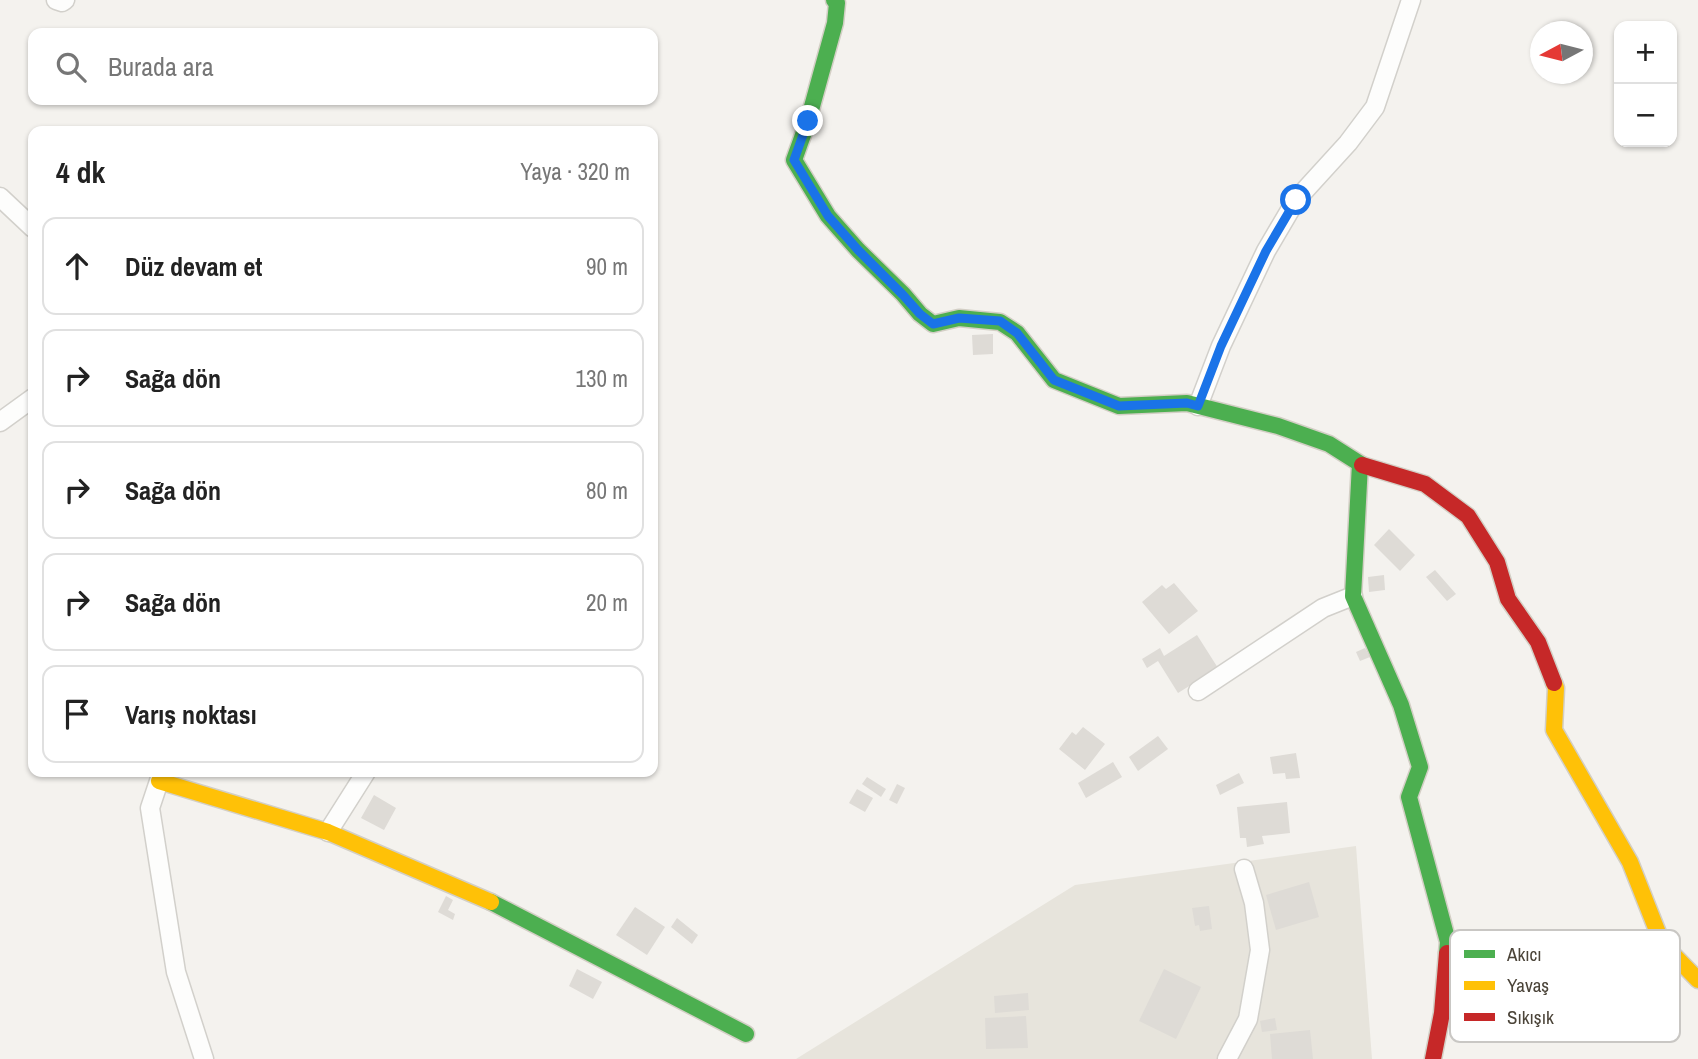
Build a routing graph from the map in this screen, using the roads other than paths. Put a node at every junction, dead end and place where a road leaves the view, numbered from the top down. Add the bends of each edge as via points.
1 (56, 0) edge
2 (65, 0) edge
3 (834, 0) edge
4 (1411, 0) edge
5 (0, 197) edge
6 (28, 223) edge
7 (28, 402) edge
8 (1198, 406) junction
9 (0, 422) edge
10 (1360, 464) junction
11 (1353, 596) junction
12 (1198, 691) dead end
13 (161, 777) edge
14 (164, 777) edge
15 (363, 777) edge
16 (328, 832) junction
17 (1244, 869) dead end
18 (1657, 930) edge
19 (1680, 962) edge
20 (1698, 980) edge
21 (746, 1034) dead end
22 (204, 1059) edge
23 (1227, 1059) edge
24 (1433, 1059) edge

1 - 2 street
3 - 8 street via 835,23 794,160 828,216 858,250 933,324 959,318 1000,321 1017,333 1054,380 1119,406
4 - 8 street via 1375,107 1296,200 1266,251
5 - 6 street
7 - 9 street
8 - 10 street via 1329,444
10 - 11 street
10 - 18 street via 1425,484 1468,516 1497,562 1508,599 1538,642 1556,688 1554,730 1630,862
11 - 12 street via 1323,608
11 - 24 street via 1401,705 1420,767 1409,797 1448,942
13 - 22 street via 150,808 176,972
14 - 16 street
15 - 16 street
16 - 21 street via 503,908
17 - 23 street via 1260,950 1248,1019
19 - 20 street

